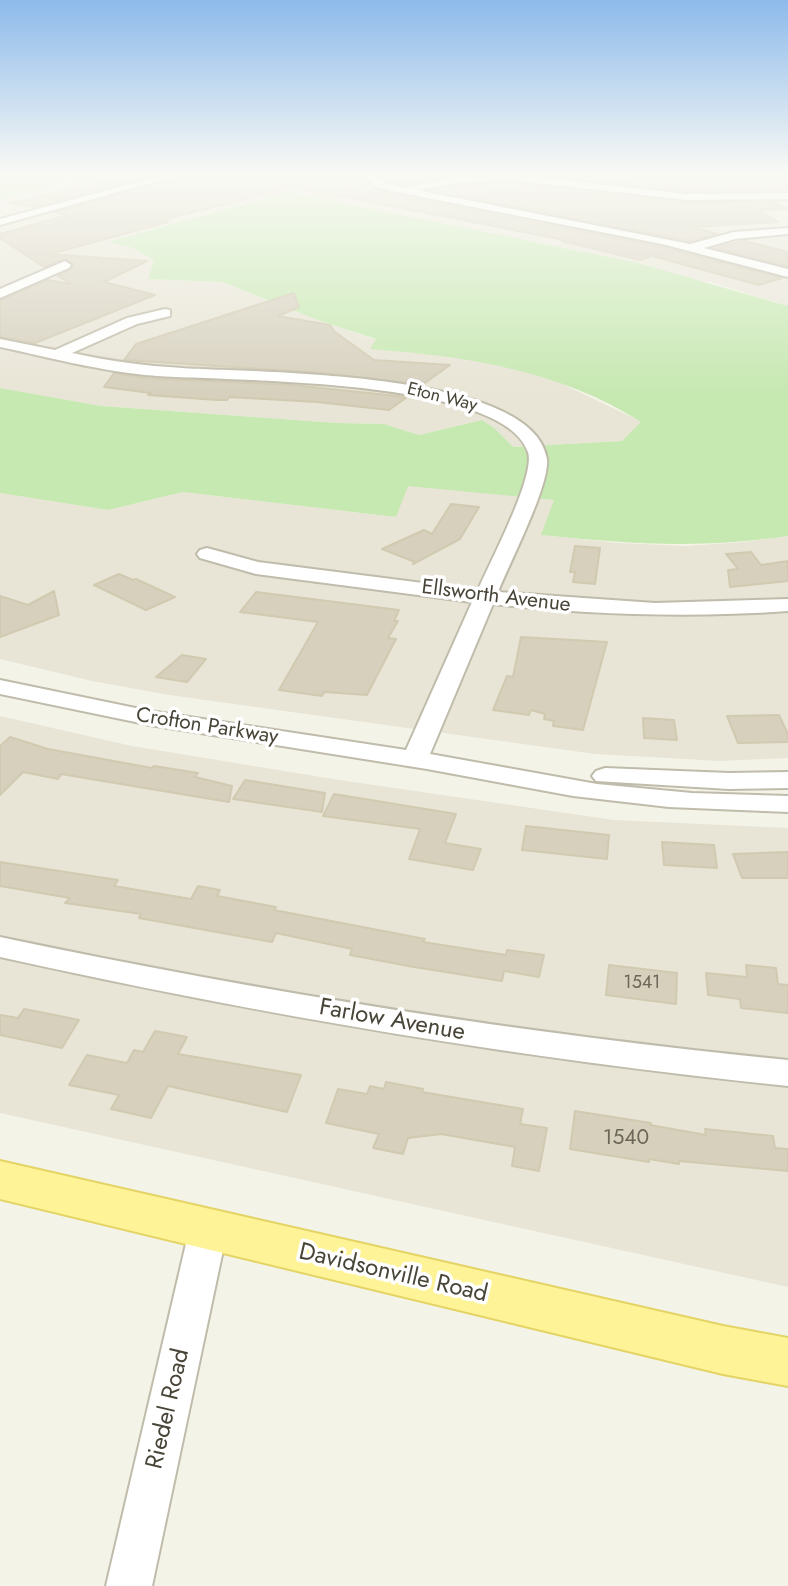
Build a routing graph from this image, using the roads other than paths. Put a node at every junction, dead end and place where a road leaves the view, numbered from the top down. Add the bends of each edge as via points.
1 (686, 247) edge
2 (695, 247) edge
3 (691, 248) junction
4 (65, 265) dead end
5 (788, 273) edge
6 (0, 294) edge
7 (165, 313) dead end
8 (0, 342) edge
9 (56, 355) junction
10 (207, 554) dead end
11 (484, 596) junction
12 (788, 605) edge
13 (0, 687) edge
14 (415, 759) junction
15 (788, 780) edge
16 (788, 804) edge
17 (0, 947) edge
18 (788, 1073) edge
19 (0, 1180) edge
20 (208, 1231) junction
21 (788, 1362) edge
22 (129, 1586) edge

1 - 3 street
2 - 3 street
3 - 5 street
4 - 6 street
7 - 9 street via 132,321
8 - 9 street, Eton Way
9 - 11 street, Eton Way via 177,373 405,388 458,399 510,421 535,446 540,462
10 - 11 street, Ellsworth Avenue via 256,568
11 - 12 street, Ellsworth Avenue via 634,610
11 - 14 street, Eton Way
13 - 14 street, Crofton Parkway via 146,718
14 - 15 street, Crofton Parkway via 599,776
14 - 16 street, Crofton Parkway via 595,792 711,803
17 - 18 street, Farlow Avenue via 438,1030
19 - 20 main road, Davidsonville Road
20 - 21 main road, Davidsonville Road
20 - 22 street, Riedel Road

